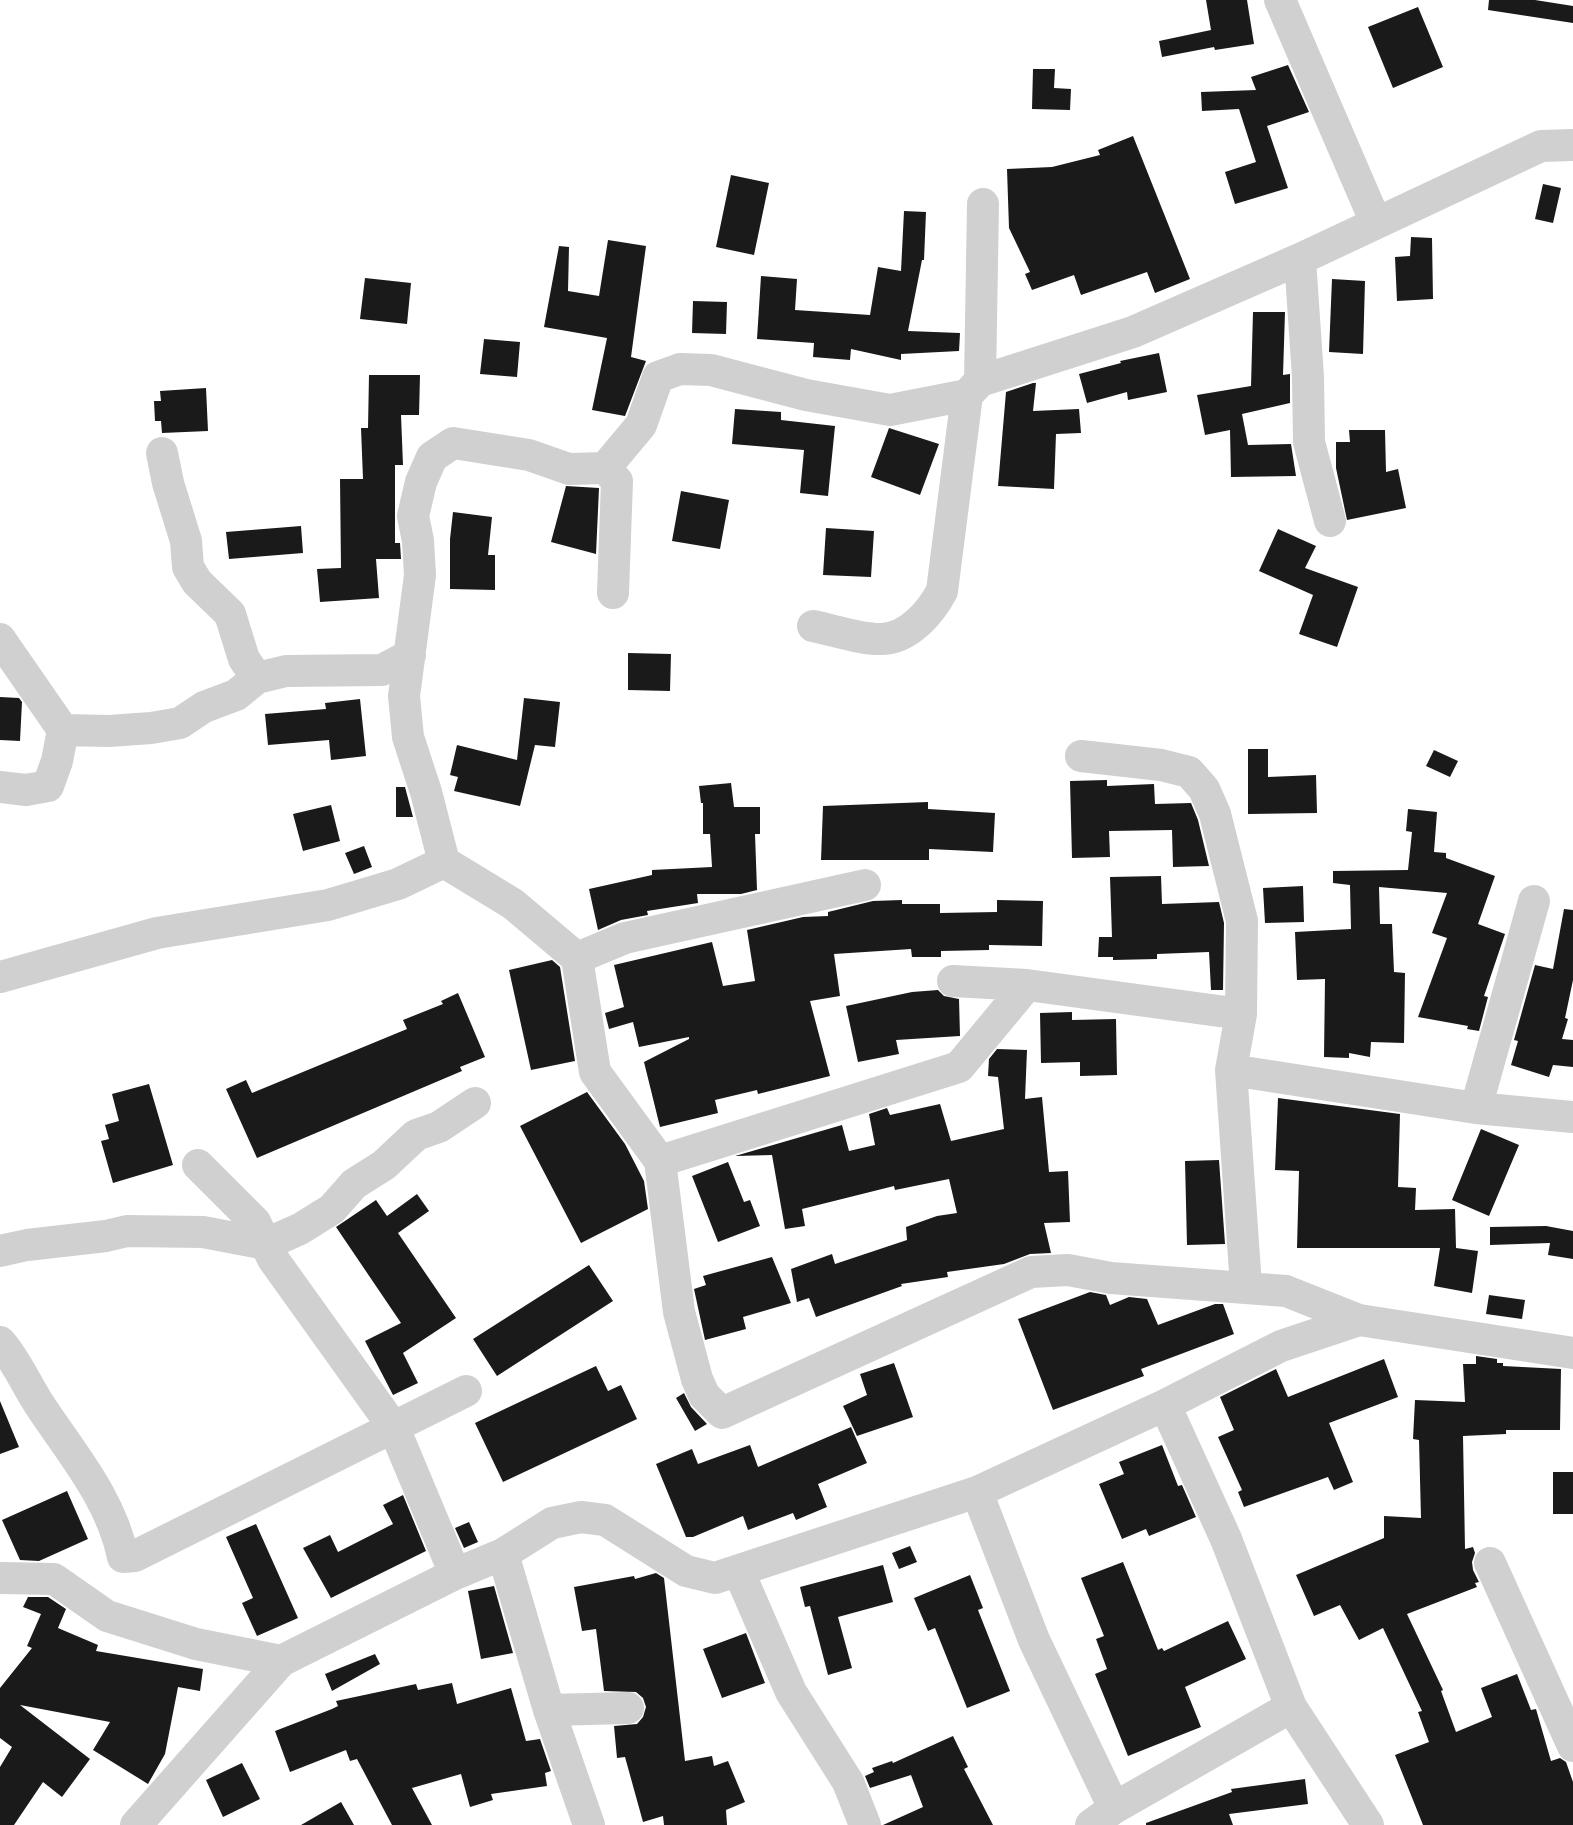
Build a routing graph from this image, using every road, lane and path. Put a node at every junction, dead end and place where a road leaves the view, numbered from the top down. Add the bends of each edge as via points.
1 (1280, 0) edge
2 (1573, 145) edge
3 (983, 204) dead end
4 (1376, 223) junction
5 (1300, 259) junction
6 (973, 388) junction
7 (162, 453) dead end
8 (605, 468) junction
9 (1330, 521) dead end
10 (613, 593) dead end
11 (813, 626) dead end
12 (0, 639) edge
13 (410, 655) junction
14 (352, 672) junction
15 (257, 678) junction
16 (404, 696) junction
17 (63, 730) junction
18 (1081, 756) dead end
19 (0, 788) edge
20 (444, 862) junction
21 (865, 885) dead end
22 (1534, 901) dead end
23 (577, 958) junction
24 (0, 977) edge
25 (953, 981) dead end
26 (1027, 984) junction
27 (1241, 1014) junction
28 (1231, 1070) junction
29 (476, 1103) dead end
30 (1476, 1108) junction
31 (1573, 1117) edge
32 (660, 1161) junction
33 (198, 1165) dead end
34 (266, 1244) junction
35 (0, 1251) edge
36 (1246, 1286) junction
37 (1359, 1320) junction
38 (0, 1342) edge
39 (1573, 1353) edge
40 (466, 1391) dead end
41 (1165, 1405) junction
42 (394, 1428) junction
43 (977, 1492) junction
44 (503, 1554) junction
45 (1490, 1563) dead end
46 (739, 1572) junction
47 (455, 1574) junction
48 (0, 1578) edge
49 (281, 1661) junction
50 (1291, 1707) junction
51 (628, 1708) dead end
52 (549, 1710) junction
53 (1573, 1746) edge
54 (1103, 1817) edge
55 (136, 1825) edge
56 (589, 1825) edge
57 (865, 1825) edge
58 (1368, 1825) edge

1 - 4 street
2 - 4 street via 1541,146
3 - 6 street
4 - 5 street
5 - 6 street via 1134,332
5 - 9 street via 1309,441
6 - 8 street via 890,410 806,395 711,370 680,369 658,377 641,425
6 - 11 street via 942,591 933,610 912,628 883,639
7 - 15 street via 186,541 188,567 197,582 230,614 244,659
8 - 10 street via 617,481
8 - 13 street via 569,469 529,456 453,443 432,457 413,516 420,575
12 - 17 street
13 - 14 street via 382,670
13 - 16 street
14 - 15 street via 286,671
14 - 16 street
15 - 17 street via 236,695 204,707 180,723 130,730
16 - 20 street via 408,737
17 - 19 street via 48,786 26,790
18 - 27 street via 1189,772 1204,789 1215,814 1242,921
20 - 23 street via 513,904
20 - 24 street via 398,884 328,905 157,933
21 - 23 street via 625,938
22 - 30 street
23 - 32 street via 595,1072
25 - 26 street
26 - 27 street
26 - 32 street via 959,1067
27 - 28 street
28 - 30 street
28 - 36 street
29 - 34 street via 439,1127 416,1135 384,1165 354,1184 332,1209
30 - 31 street
32 - 36 street via 679,1312 697,1379 704,1395 722,1413 1031,1272 1068,1270 1111,1278
33 - 34 street via 255,1222
34 - 35 street via 203,1232 127,1231
34 - 42 street
36 - 37 street via 1287,1291
37 - 39 street
37 - 41 street via 1281,1346
38 - 42 street via 91,1477 123,1557 135,1556
40 - 42 street
41 - 43 street
41 - 50 street via 1226,1539
42 - 47 street
43 - 46 street
43 - 54 street
44 - 46 street via 552,1523 589,1518 605,1520 686,1571 715,1578
44 - 47 street
44 - 52 street
45 - 53 street
46 - 57 street via 791,1692 848,1782
47 - 49 street
48 - 49 street via 54,1579 106,1616 196,1644
49 - 55 street
50 - 54 street
50 - 58 street
51 - 52 street
52 - 56 street

